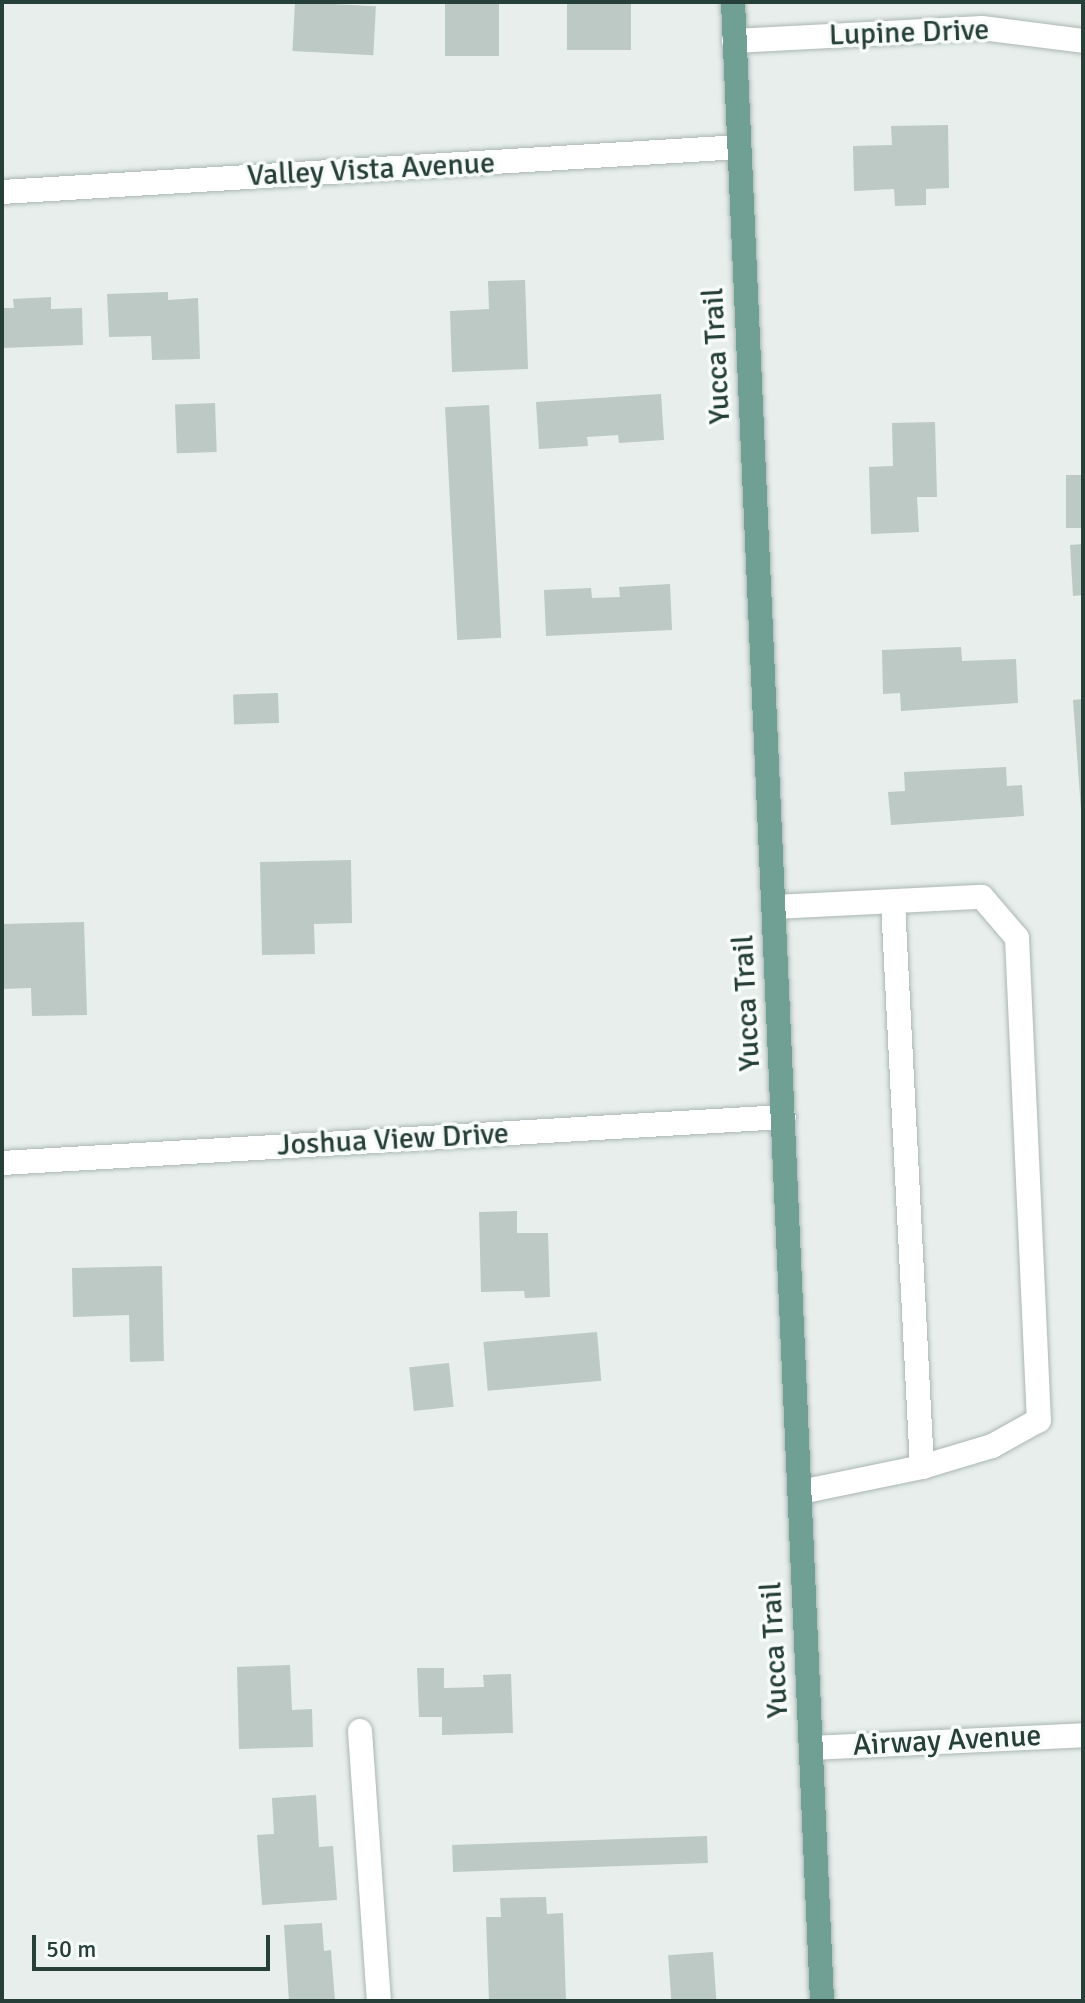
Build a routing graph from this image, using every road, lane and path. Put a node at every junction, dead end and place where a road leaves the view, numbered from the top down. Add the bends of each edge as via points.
1 (733, 2) edge
2 (734, 41) junction
3 (1083, 41) edge
4 (739, 147) junction
5 (2, 192) edge
6 (893, 903) junction
7 (774, 907) junction
8 (784, 1117) junction
9 (2, 1163) edge
10 (922, 1467) junction
11 (800, 1492) junction
12 (360, 1731) dead end
13 (1083, 1735) edge
14 (812, 1748) junction
15 (379, 2001) edge
16 (822, 2001) edge

1 - 2 main road, Yucca Trail
2 - 3 street, Lupine Drive via 982,28
2 - 4 main road, Yucca Trail
4 - 5 street, Valley Vista Avenue
4 - 7 main road, Yucca Trail
6 - 7 street
6 - 10 street
6 - 10 street via 982,897 1017,938 1039,1420 992,1446
7 - 8 main road, Yucca Trail
8 - 9 street, Joshua View Drive
8 - 11 main road, Yucca Trail
10 - 11 street
11 - 14 main road, Yucca Trail
12 - 15 street
13 - 14 street, Airway Avenue
14 - 16 main road, Yucca Trail

